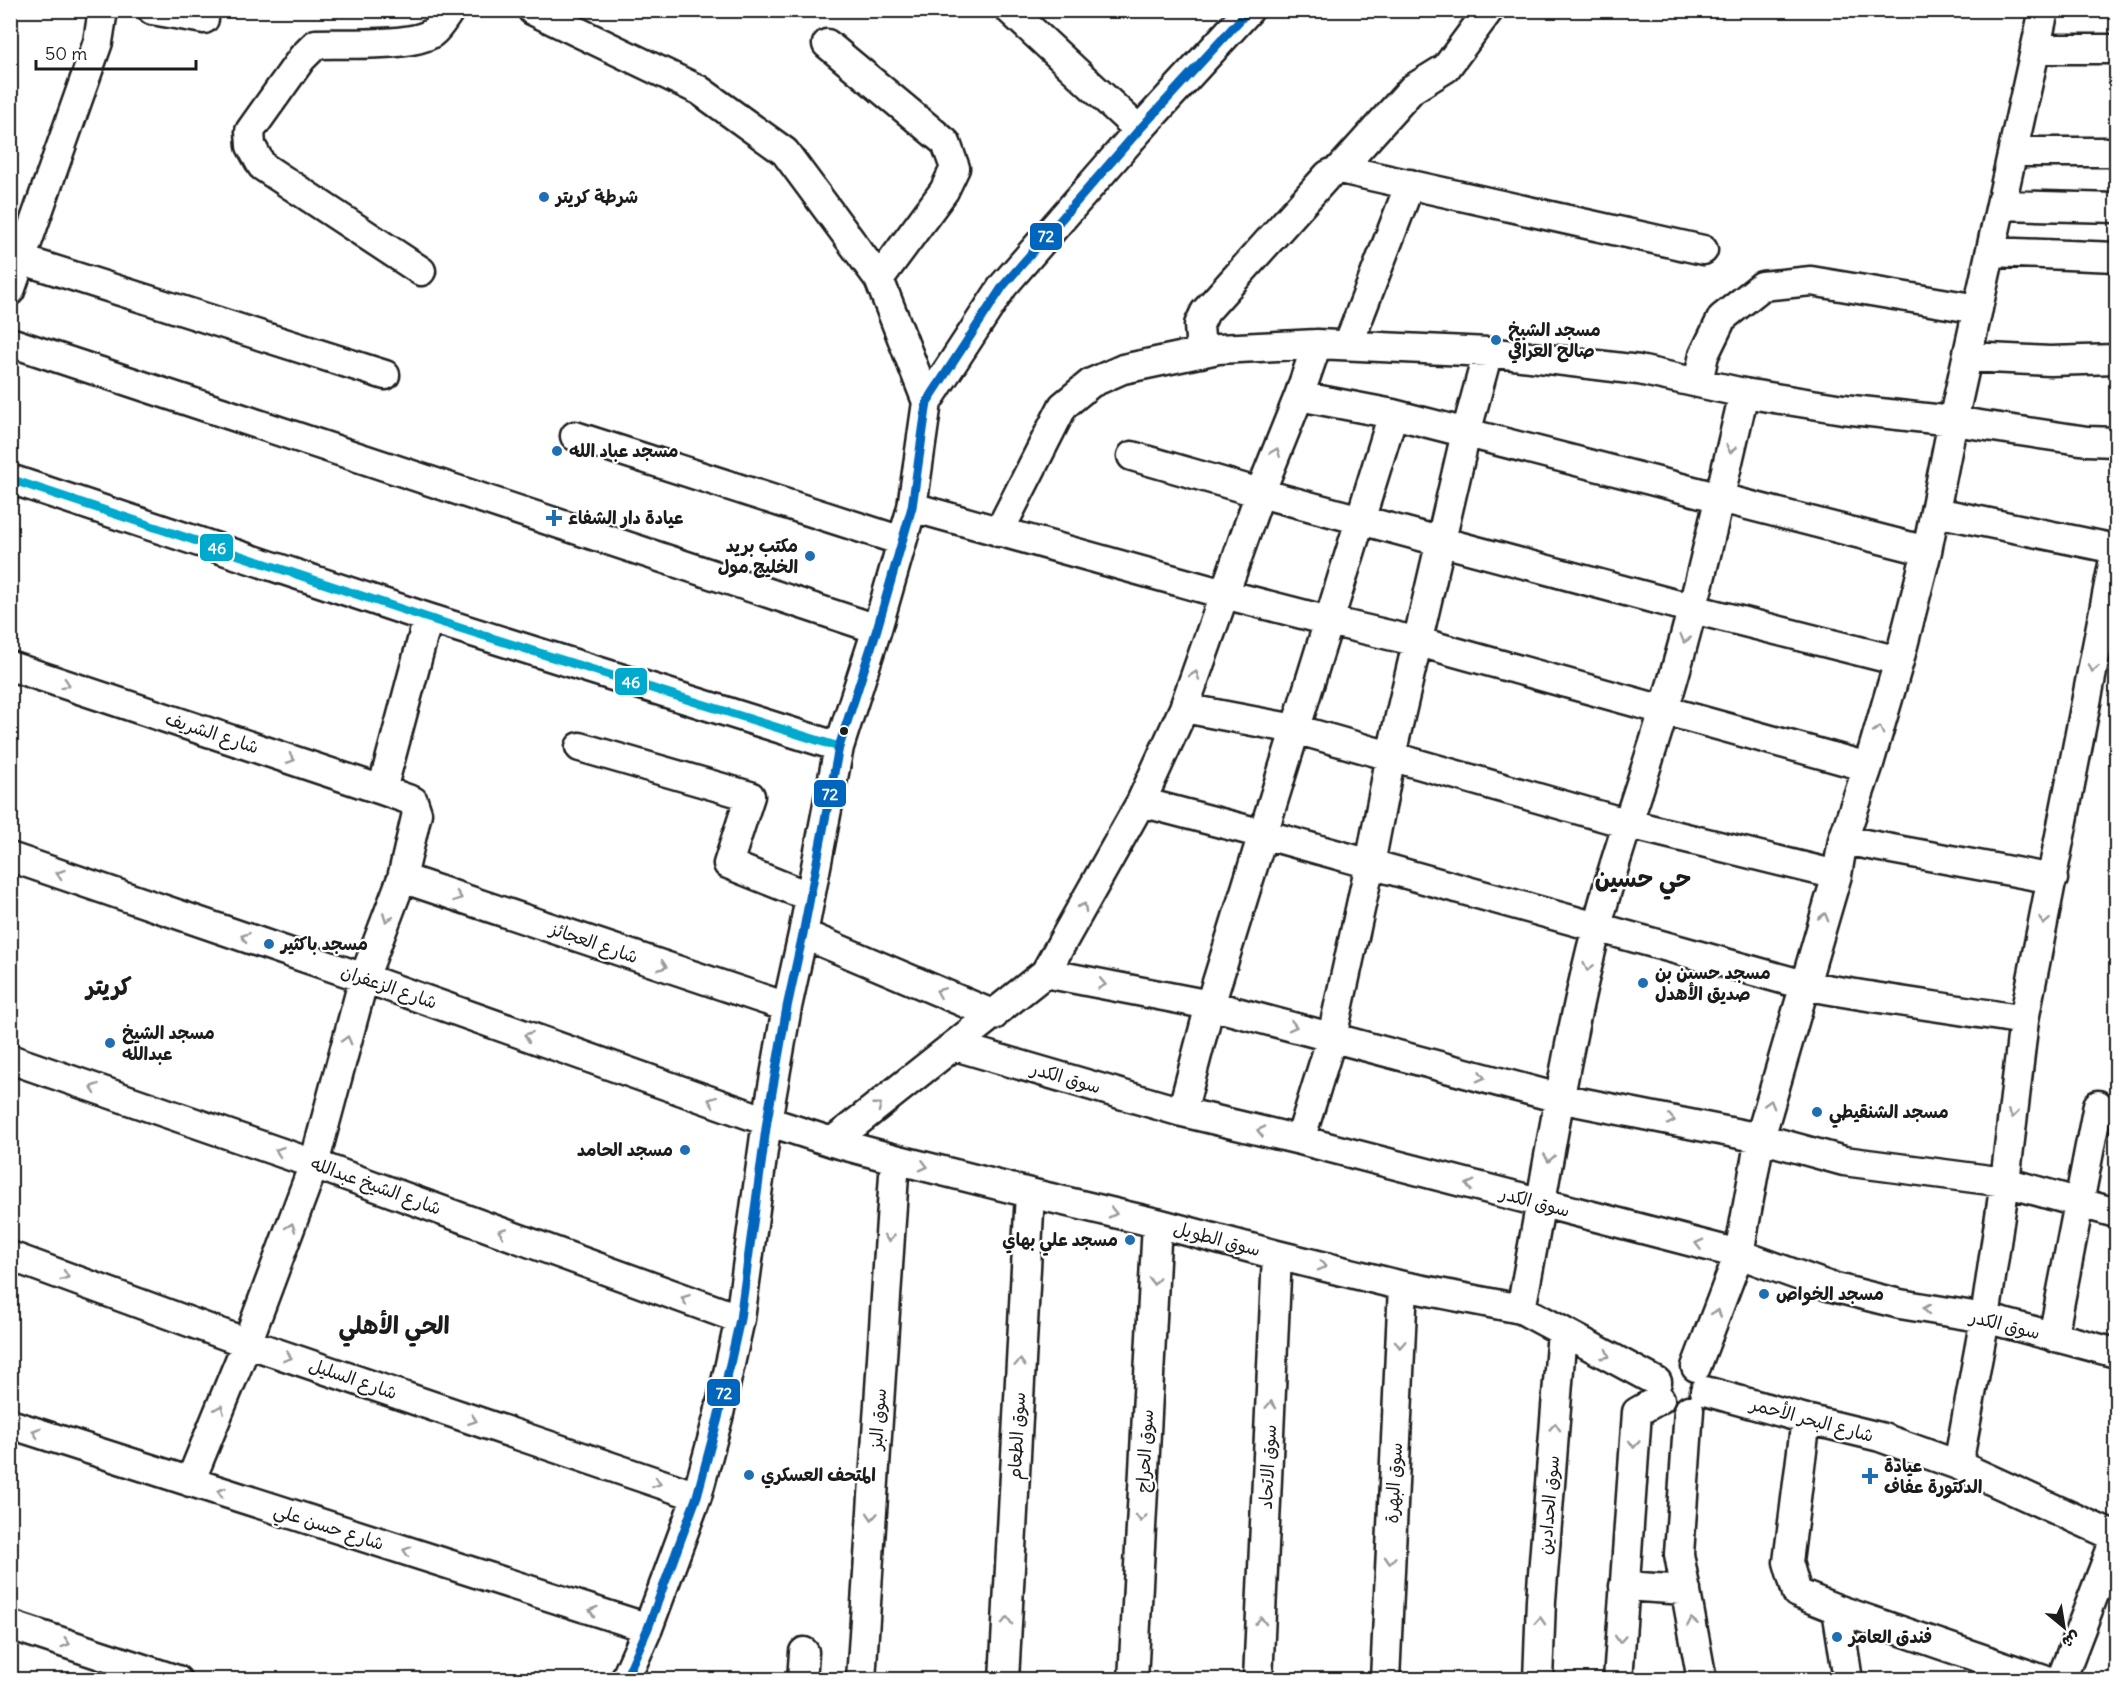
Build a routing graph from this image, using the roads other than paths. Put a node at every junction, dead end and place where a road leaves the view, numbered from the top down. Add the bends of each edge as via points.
1 (103, 10) edge
2 (152, 10) edge
3 (205, 10) edge
4 (450, 10) edge
5 (532, 10) edge
6 (1010, 10) edge
7 (1249, 10) edge
8 (1489, 10) edge
9 (2044, 10) edge
10 (827, 44) dead end
11 (2035, 49) junction
12 (2116, 49) edge
13 (1139, 130) junction
14 (2013, 152) junction
15 (2116, 152) edge
16 (1340, 169) junction
17 (1410, 184) junction
18 (2001, 205) junction
19 (2116, 208) edge
20 (1703, 250) dead end
21 (1991, 252) junction
22 (2116, 257) edge
23 (16, 259) edge
24 (421, 271) dead end
25 (879, 279) junction
26 (10, 291) edge
27 (1978, 309) junction
28 (10, 342) edge
29 (1317, 344) junction
30 (1348, 345) junction
31 (1488, 352) junction
32 (1201, 353) junction
33 (1968, 357) junction
34 (2116, 359) edge
35 (385, 375) dead end
36 (1698, 382) junction
37 (1744, 393) junction
38 (1299, 396) junction
39 (927, 402) junction
40 (1393, 414) junction
41 (1953, 421) junction
42 (1466, 433) junction
43 (575, 436) dead end
44 (2116, 442) edge
45 (1132, 456) dead end
46 (10, 479) edge
47 (1260, 493) junction
48 (1719, 500) junction
49 (912, 507) junction
50 (1936, 512) junction
51 (1360, 519) junction
52 (999, 532) junction
53 (1441, 540) junction
54 (902, 541) junction
55 (2116, 549) edge
56 (1926, 551) junction
57 (1224, 594) junction
58 (1693, 609) junction
59 (428, 618) junction
60 (1329, 621) junction
61 (877, 629) junction
62 (1419, 642) junction
63 (1899, 661) junction
64 (10, 666) edge
65 (1184, 708) junction
66 (1664, 710) junction
67 (1295, 729) junction
68 (579, 747) dead end
69 (839, 747) junction
70 (1391, 755) junction
71 (1868, 767) junction
72 (382, 789) junction
73 (1142, 802) junction
74 (1629, 824) junction
75 (1263, 834) junction
76 (1843, 840) junction
77 (10, 857) edge
78 (1370, 864) junction
79 (1837, 875) junction
80 (402, 878) junction
81 (2053, 879) junction
82 (810, 897) junction
83 (1597, 926) junction
84 (803, 934) junction
85 (1045, 974) junction
86 (364, 978) junction
87 (1804, 985) junction
88 (1209, 1005) junction
89 (787, 1007) junction
90 (994, 1015) junction
91 (2024, 1020) junction
92 (1332, 1036) junction
93 (955, 1046) junction
94 (10, 1059) edge
95 (1559, 1098) junction
96 (2097, 1105) dead end
97 (1182, 1112) junction
98 (767, 1120) junction
99 (1760, 1138) junction
100 (1300, 1140) junction
101 (832, 1142) junction
102 (895, 1159) junction
103 (314, 1164) junction
104 (2005, 1182) junction
105 (1030, 1193) junction
106 (2079, 1202) junction
107 (1542, 1204) junction
108 (2116, 1213) edge
109 (1157, 1223) junction
110 (1740, 1254) junction
111 (10, 1256) edge
112 (1277, 1256) junction
113 (1403, 1286) junction
114 (1521, 1309) junction
115 (1985, 1318) junction
116 (740, 1319) junction
117 (1562, 1331) junction
118 (2053, 1337) junction
119 (247, 1343) junction
120 (2116, 1353) edge
121 (1697, 1389) junction
122 (1658, 1391) junction
123 (1806, 1419) junction
124 (10, 1424) edge
125 (1958, 1465) junction
126 (190, 1482) junction
127 (697, 1496) junction
128 (2116, 1537) edge
129 (1624, 1586) junction
130 (1686, 1590) junction
131 (1837, 1609) junction
132 (10, 1625) edge
133 (648, 1628) junction
134 (177, 1680) edge
135 (625, 1680) edge
136 (861, 1680) edge
137 (1004, 1680) edge
138 (1132, 1680) edge
139 (1258, 1680) edge
140 (1384, 1680) edge
141 (1538, 1680) edge
142 (1618, 1680) edge
143 (1702, 1680) edge
144 (1848, 1680) edge
145 (2044, 1680) edge
146 (2061, 1680) edge

1 - 23 street via 98,42
2 - 3 street via 204,19
4 - 24 street via 433,32 422,37 388,43 316,44 250,131 250,146 262,166
5 - 25 street via 699,90 785,152
6 - 13 street
7 - 13 street
8 - 16 street via 1446,68 1412,89
9 - 11 street
10 - 25 street via 946,143 955,168 944,191
11 - 12 street
11 - 14 street
13 - 39 street via 1003,286
14 - 15 street
14 - 18 street
16 - 17 street
16 - 32 street via 1328,175 1205,312 1199,325
17 - 20 street
17 - 30 street
18 - 19 street
18 - 21 street
21 - 22 street
21 - 27 street
23 - 26 street
23 - 35 street
25 - 39 street
27 - 33 street
27 - 36 street via 1811,281 1762,286 1722,318 1704,355
28 - 61 street
29 - 30 street
29 - 32 street
29 - 38 street
30 - 31 street
31 - 36 street via 1639,370
31 - 42 street
32 - 52 street via 1123,369 1091,383 1063,406
33 - 34 street
33 - 41 street
36 - 37 street
37 - 41 street
37 -> 48 street
38 - 40 street
47 -> 38 street
39 - 49 street
40 - 42 street
40 - 51 street
41 - 44 street
41 - 50 street
42 - 48 street
42 - 53 street
43 - 54 street
45 - 47 street
46 - 59 street
47 - 51 street
47 - 57 street
48 - 56 street
48 - 58 street
49 - 52 street
49 - 54 street
50 - 55 street
50 - 56 street
51 - 53 street
51 - 60 street
52 - 57 street
53 - 58 street
53 - 62 street
54 - 61 street
55 -> 81 street
56 - 63 street
57 - 60 street
65 -> 57 street
58 - 63 street
58 -> 66 street
59 - 69 street
59 - 72 street
60 - 62 street
60 - 67 street
61 - 69 street
62 - 66 street
62 - 70 street
71 -> 63 street
64 -> 72 street, شارع الشريف
65 - 67 street
65 - 73 street
66 - 71 street
66 - 74 street
67 - 70 street
67 - 75 street
68 - 82 street via 750,796 728,864
69 - 82 street
70 - 74 street
70 - 78 street
71 - 76 street
72 - 80 street, شارع الشريف via 413,801 417,813
73 - 75 street
85 -> 73 street
74 - 79 street
74 - 83 street
75 - 78 street
75 - 88 street
76 - 79 street
76 - 81 street
86 -> 77 street, شارع الزعفران
78 - 83 street
78 - 92 street
87 -> 79 street
80 -> 86 street
80 -> 89 street, شارع العجائز
81 -> 91 street
82 - 84 street
83 - 87 street
83 -> 95 street
84 - 89 street
90 -> 84 street
85 -> 88 street
85 - 90 street
98 -> 86 street, شارع الزعفران
103 -> 86 street
87 - 91 street
99 -> 87 street
88 -> 92 street
88 - 97 street
89 - 98 street
90 - 93 street
91 -> 104 street
92 -> 95 street
92 - 100 street
93 - 97 street, سوق الكدر
101 -> 93 street
103 -> 94 street, شارع الشيخ عبدالله
95 -> 99 street
95 -> 107 street
96 - 106 street
100 -> 97 street, سوق الكدر
98 - 101 street, سوق الطويل
98 - 116 street
99 - 104 street via 1844,1161
99 - 110 street
107 -> 100 street, سوق الكدر
101 - 102 street, سوق الطويل
102 -> 105 street, سوق الطويل
102 -> 136 street, سوق البز
116 -> 103 street, شارع الشيخ عبدالله
119 -> 103 street
104 - 106 street
104 - 115 street
105 -> 109 street, سوق الطويل
137 -> 105 street, سوق الطعام
106 - 108 street
106 - 118 street
110 -> 107 street, سوق الكدر
107 - 114 street
109 - 112 street, سوق الطويل
109 -> 138 street, سوق الحراج
115 -> 110 street, سوق الكدر via 1890,1302 1828,1286
121 -> 110 street
111 -> 119 street, شارع السليل
112 -> 113 street, سوق الطويل
139 -> 112 street, سوق الاتحاد
113 - 114 street, سوق الطويل
113 -> 140 street, سوق البهرة
114 - 117 street, سوق الطويل
115 - 118 street, سوق الكدر
115 - 125 street
116 - 127 street
117 -> 122 street, سوق الطويل
141 -> 117 street, سوق الحدادين
118 - 120 street, سوق الكدر
126 -> 119 street
119 -> 127 street, شارع السليل
121 - 122 street, سوق الطويل via 1673,1410
121 - 122 street via 1689,1363 1665,1368
121 - 123 street, شارع البحر الأحمر
121 - 130 street via 1680,1554
122 -> 129 street via 1637,1412
123 - 125 street, شارع البحر الأحمر via 1880,1437
123 - 131 street via 1788,1562 1797,1593
126 -> 124 street, شارع حسن علي
125 - 128 street, شارع البحر الأحمر
133 -> 126 street, شارع حسن علي
127 - 133 street
128 - 146 street
129 - 130 street
129 -> 142 street
143 -> 130 street
131 - 144 street
131 - 145 street
132 -> 134 street
133 - 135 street

